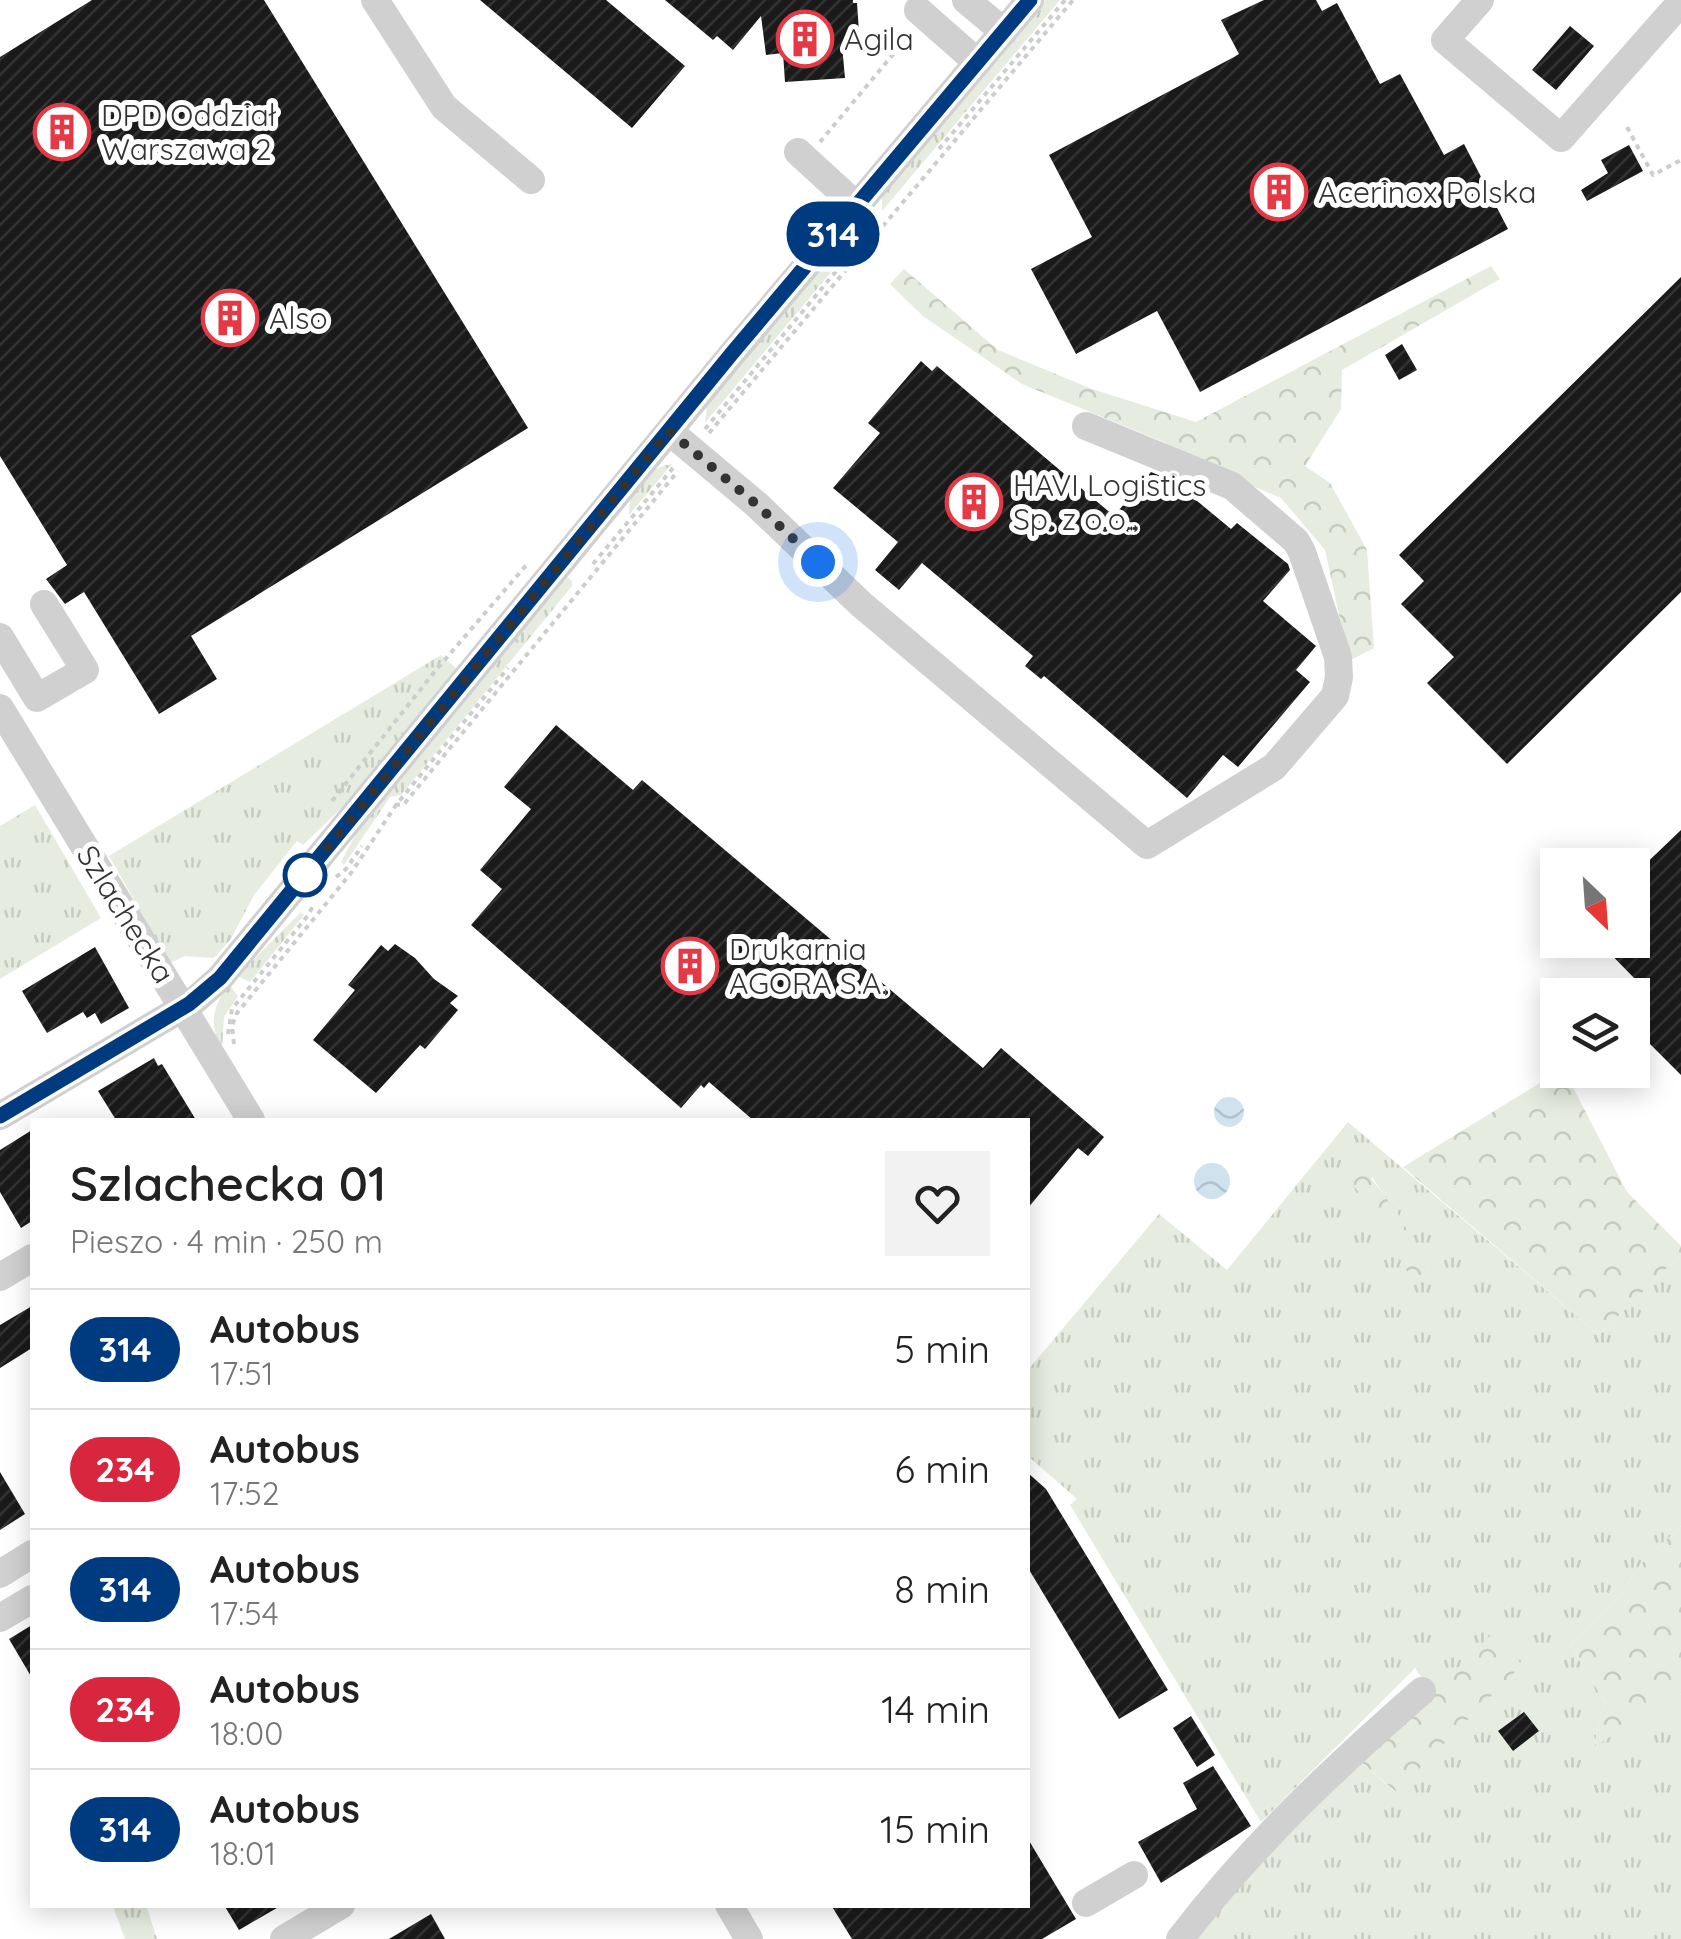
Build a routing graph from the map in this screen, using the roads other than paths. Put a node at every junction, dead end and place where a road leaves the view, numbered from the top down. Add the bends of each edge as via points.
1 (375, 0) edge
2 (966, 0) edge
3 (1030, 0) edge
4 (1480, 0) edge
5 (1681, 2) edge
6 (922, 13) road end
7 (1004, 32) junction
8 (977, 62) junction
9 (802, 155) road end
10 (532, 180) dead end
11 (857, 206) junction
12 (1086, 426) dead end
13 (684, 443) junction
14 (44, 604) dead end
15 (0, 637) edge
16 (0, 708) edge
17 (183, 1008) junction
18 (0, 1116) edge
19 (251, 1118) edge
20 (30, 1259) edge
21 (0, 1277) edge
22 (30, 1555) edge
23 (0, 1574) edge
24 (30, 1600) edge
25 (0, 1618) edge
26 (1422, 1692) dead end
27 (1134, 1875) dead end
28 (1086, 1903) dead end
29 (337, 1908) edge
30 (731, 1908) edge
31 (284, 1939) edge
32 (749, 1939) edge
33 (1180, 1939) edge

1 - 10 street via 444,107
2 - 7 street
3 - 7 street
4 - 5 street via 1445,40 1561,138
6 - 8 street
7 - 8 street
8 - 11 street
9 - 11 street
11 - 13 street
12 - 13 street via 1232,486 1296,541 1338,657 1334,696 1274,767 1147,845 862,605
13 - 17 street via 220,978
14 - 15 street via 85,670 37,698
16 - 17 street, Szlachecka
17 - 18 street
17 - 19 street, Szlachecka
20 - 21 street
22 - 23 street
24 - 25 street
26 - 33 street via 1262,1839
27 - 28 street
29 - 31 street
30 - 32 street

